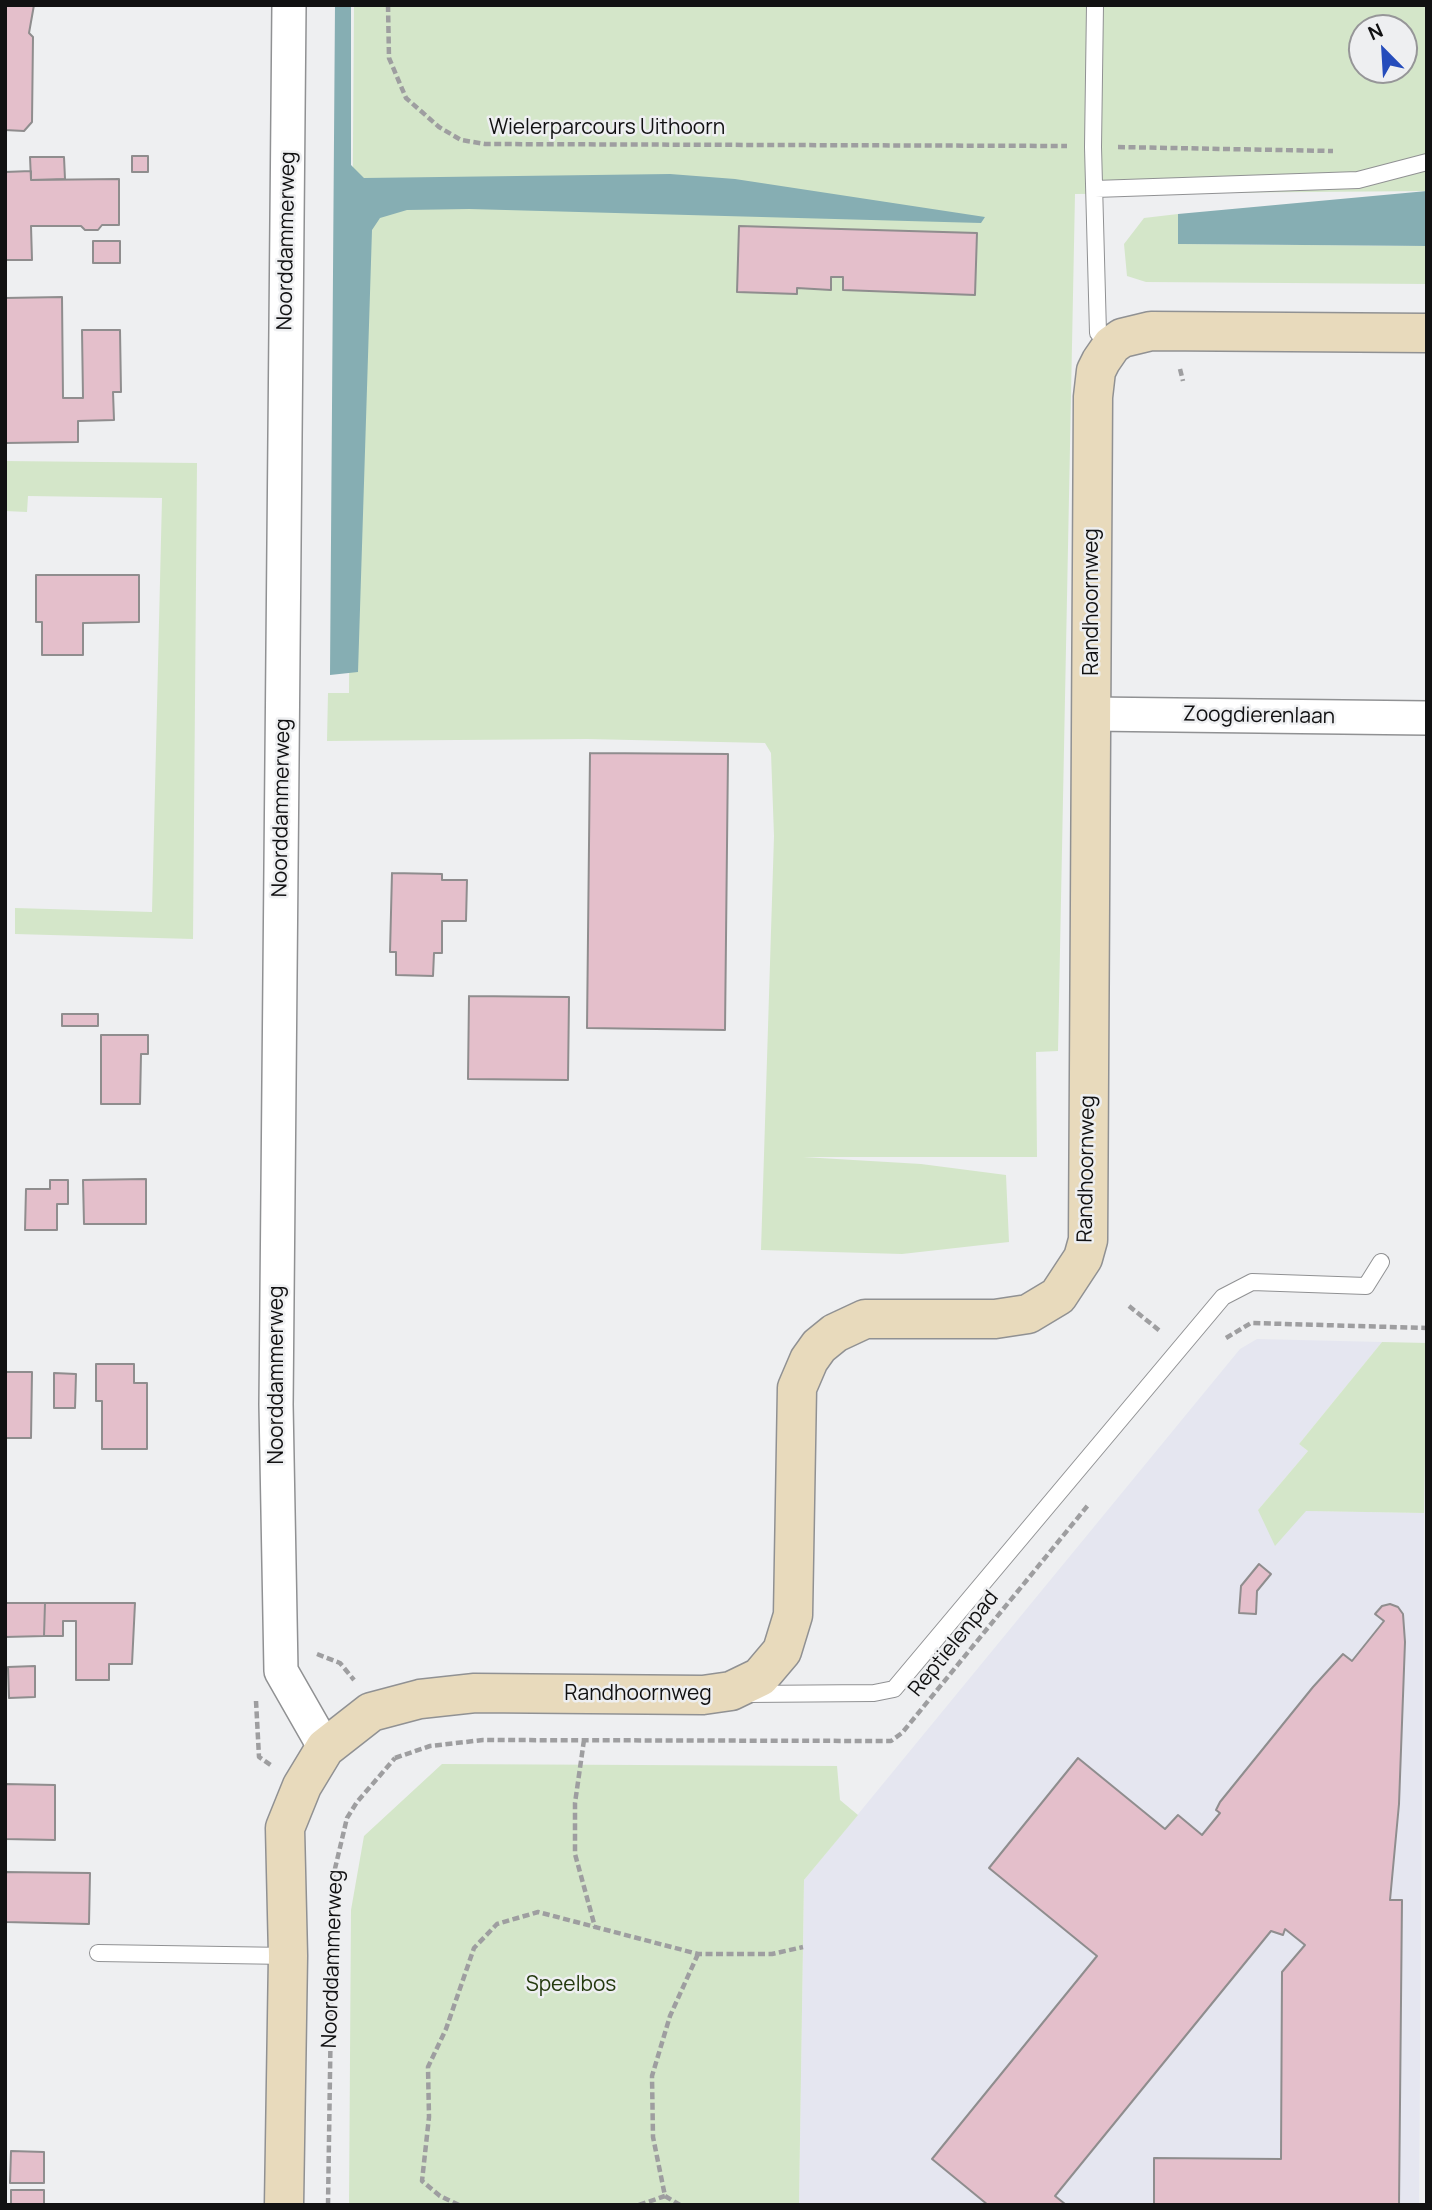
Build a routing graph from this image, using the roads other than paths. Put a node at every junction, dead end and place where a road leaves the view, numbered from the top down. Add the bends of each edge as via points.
1 (289, 5) edge
2 (1095, 5) edge
3 (1427, 162) edge
4 (1095, 189) junction
5 (1427, 333) edge
6 (1112, 345) junction
7 (1091, 714) junction
8 (1427, 718) edge
9 (1381, 1262) dead end
10 (731, 1691) junction
11 (325, 1748) junction
12 (98, 1953) dead end
13 (288, 1956) junction
14 (284, 2205) edge

1 - 11 street, Noorddammerweg via 276,1404 281,1671
2 - 4 lane
3 - 4 lane via 1358,180
4 - 6 lane via 1098,333
5 - 6 street via 1152,331
6 - 7 street, Randhoornweg via 1096,371 1093,397
7 - 8 street, Zoogdierenlaan
7 - 10 street, Randhoornweg via 1088,1240 1083,1258 1058,1296 1028,1314 995,1319 865,1319 819,1346 797,1388 790,1635 766,1671
9 - 10 lane via 1366,1286 1252,1282 1223,1297 894,1689 862,1693
10 - 11 street, Randhoornweg via 703,1695 475,1693 420,1699 371,1712
11 - 13 street, Noorddammerweg via 302,1786 285,1828
12 - 13 lane
13 - 14 street, Noorddammerweg

